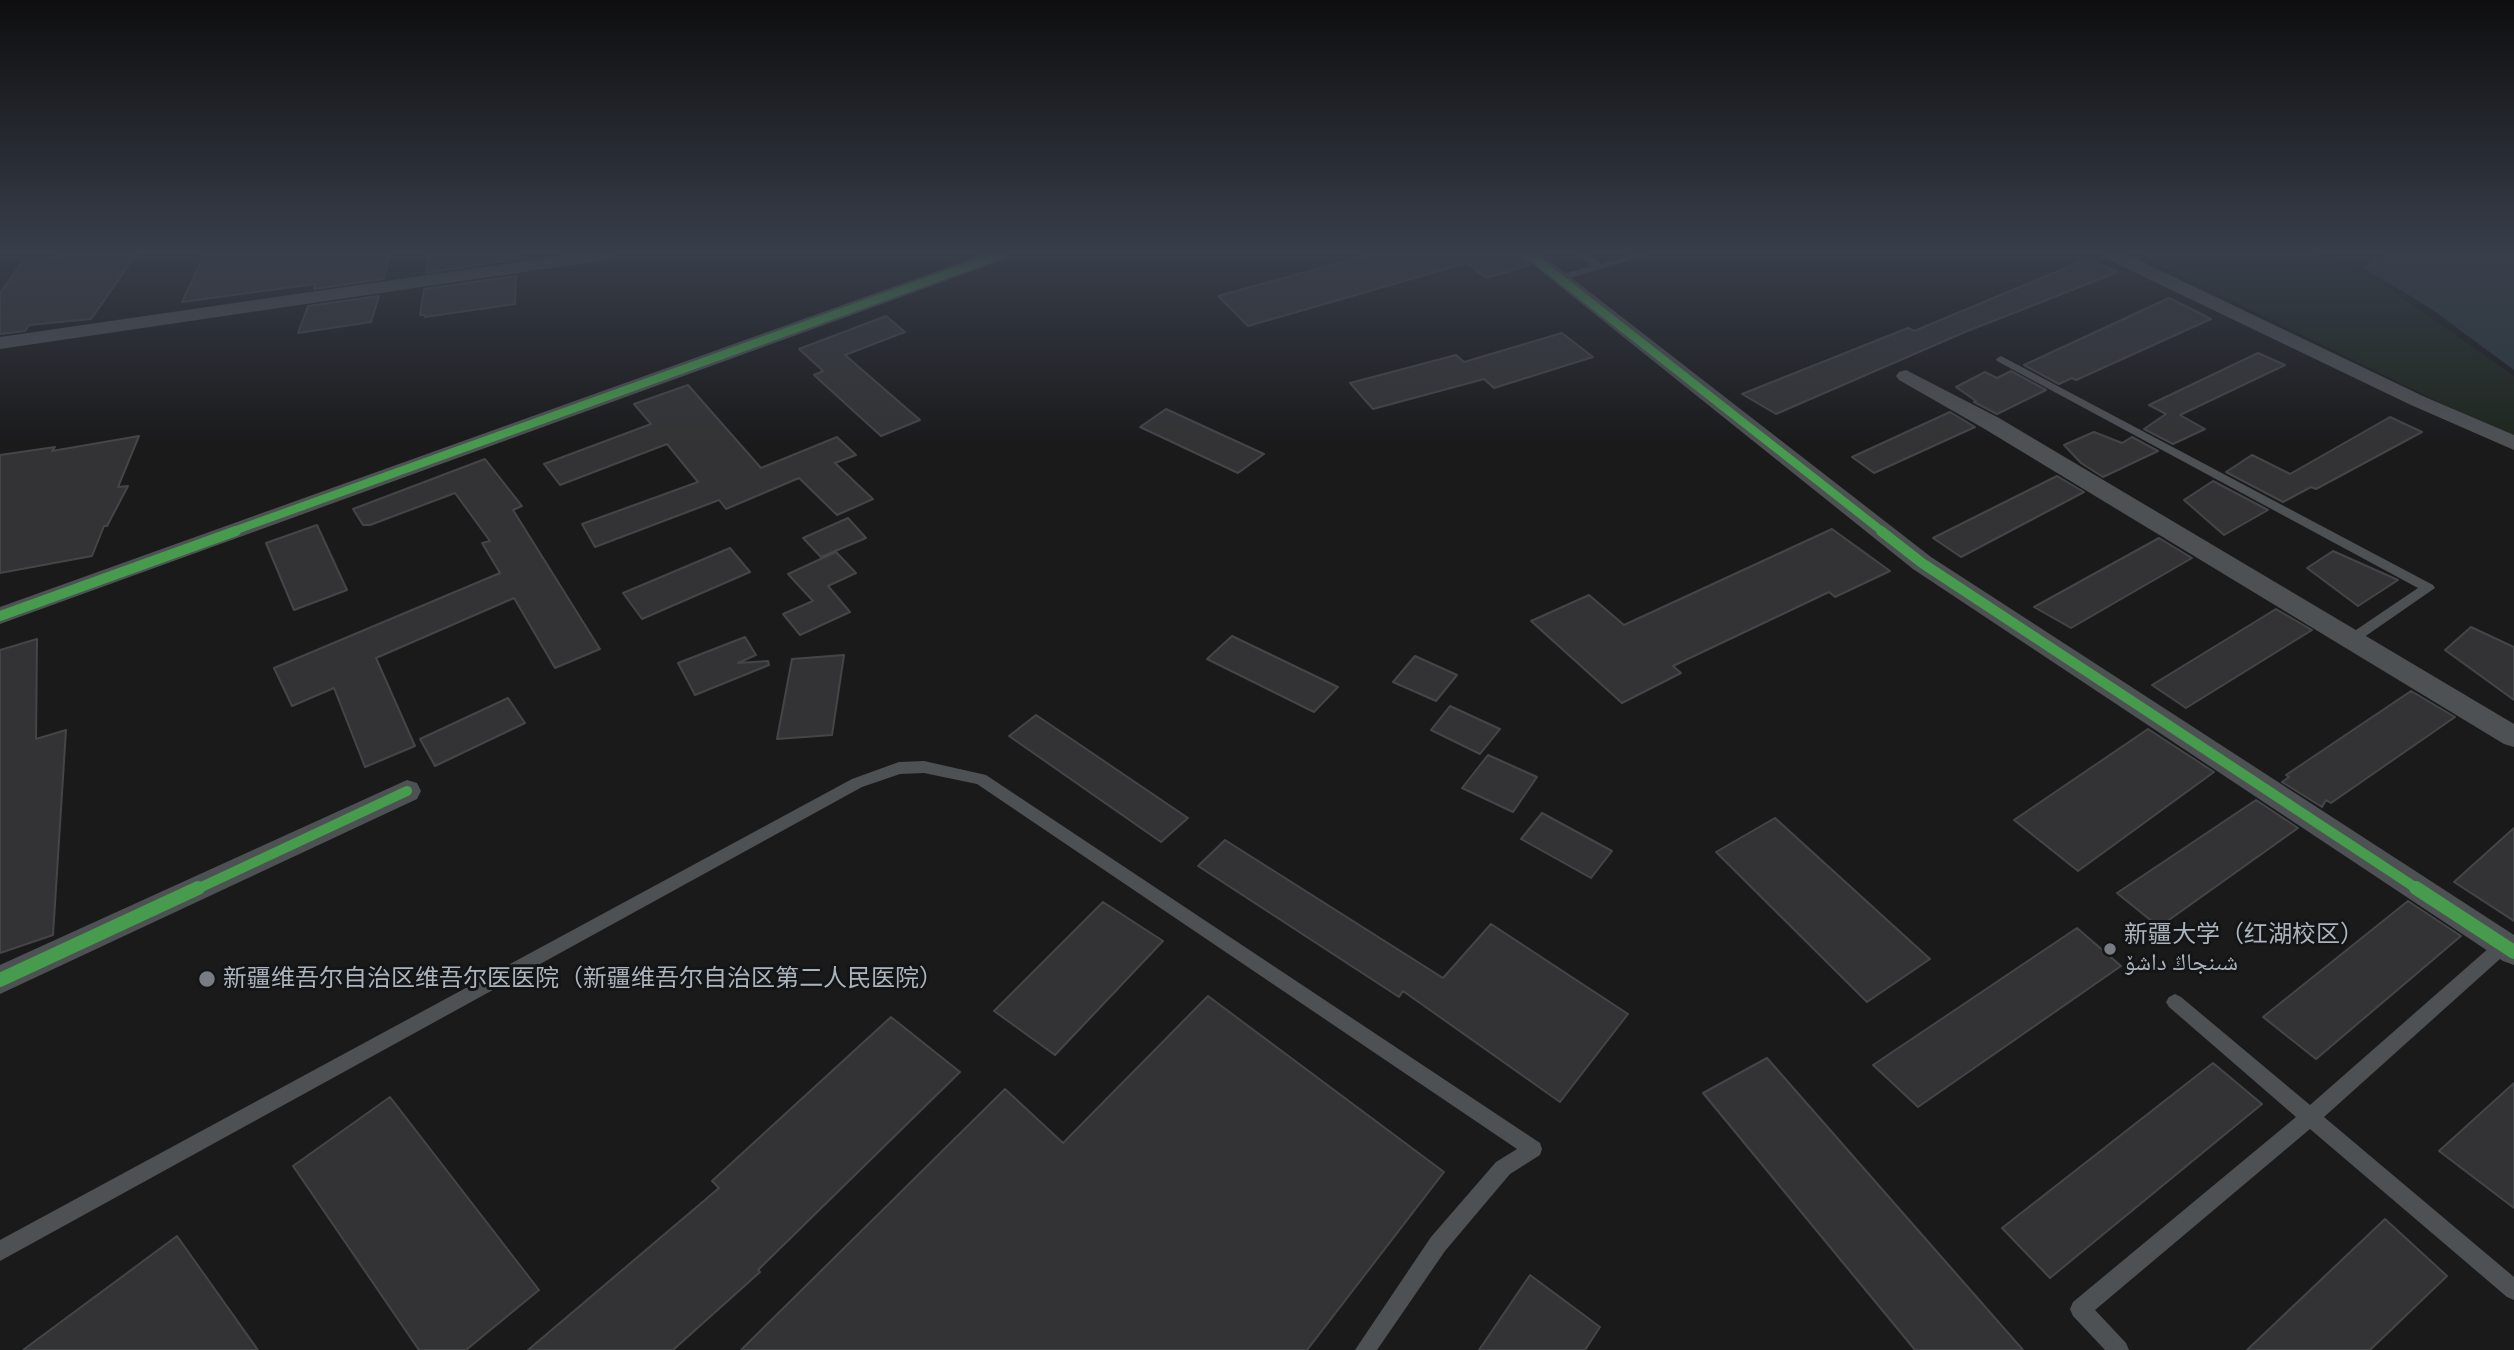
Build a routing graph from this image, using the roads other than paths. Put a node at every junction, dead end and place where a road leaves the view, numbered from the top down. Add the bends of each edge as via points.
1 (172, 318) edge
2 (825, 318) edge
3 (1610, 318) edge
4 (2245, 318) edge
5 (0, 343) edge
6 (2001, 359) dead end
7 (1906, 376) dead end
8 (2514, 443) edge
9 (0, 616) edge
10 (2352, 639) junction
11 (2514, 737) edge
12 (407, 791) dead end
13 (2509, 949) edge
14 (0, 980) edge
15 (2175, 1002) dead end
16 (2310, 1117) junction
17 (0, 1251) edge
18 (2514, 1290) edge
19 (1364, 1350) edge
20 (2119, 1350) edge

1 - 5 street
2 - 9 street
3 - 13 street via 1922,563
4 - 8 street
6 - 10 lane via 2428,588
7 - 10 street
10 - 11 street
12 - 14 street
13 - 16 lane
15 - 16 lane
16 - 18 lane
16 - 20 lane via 2080,1309
17 - 19 lane via 857,783 899,768 923,767 981,779 1533,1149 1503,1168 1438,1244

